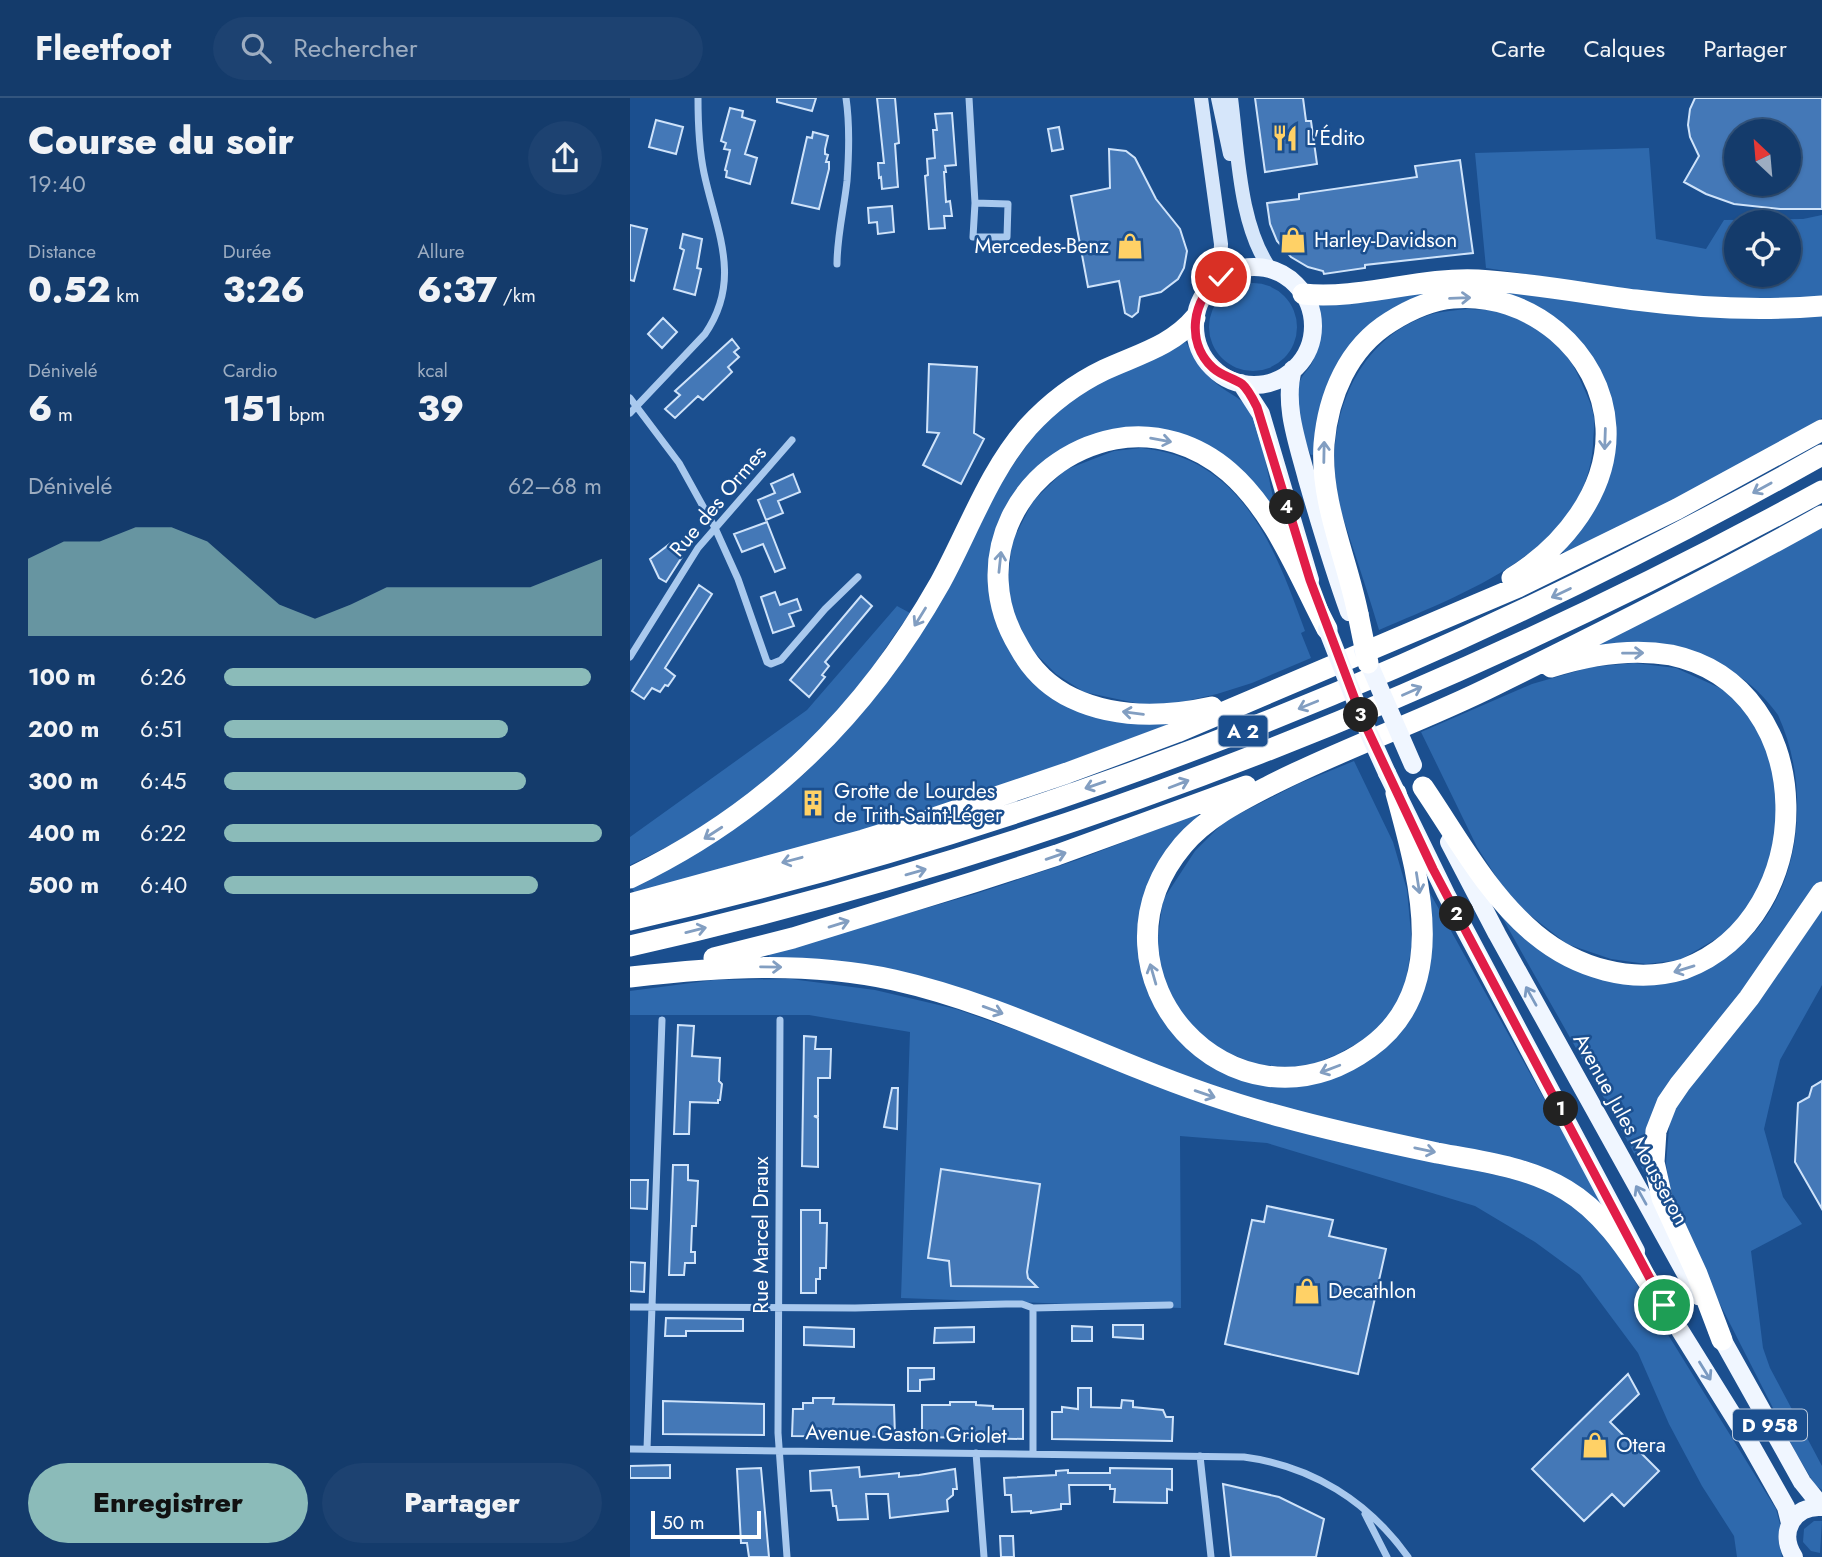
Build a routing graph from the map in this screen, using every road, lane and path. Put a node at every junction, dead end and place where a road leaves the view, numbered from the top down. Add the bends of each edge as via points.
1 (698, 98) edge
2 (846, 98) edge
3 (969, 98) edge
4 (1201, 98) edge
5 (1218, 98) edge
6 (1231, 98) edge
7 (975, 203) junction
8 (1248, 219) junction
9 (837, 264) dead end
10 (1271, 270) junction
11 (1216, 280) junction
12 (1303, 294) junction
13 (1822, 306) edge
14 (1195, 318) junction
15 (1293, 369) junction
16 (1241, 383) junction
17 (633, 402) edge
18 (630, 413) edge
19 (1822, 430) edge
20 (792, 440) dead end
21 (1822, 455) edge
22 (1822, 491) edge
23 (1822, 516) edge
24 (715, 528) junction
25 (858, 577) dead end
26 (1453, 613) junction
27 (1355, 616) junction
28 (1327, 629) junction
29 (630, 657) edge
30 (1368, 663) joint
31 (1496, 685) junction
32 (1272, 691) junction
33 (1308, 766) junction
34 (1423, 787) junction
35 (1396, 793) junction
36 (630, 877) edge
37 (1822, 892) edge
38 (630, 904) edge
39 (630, 920) edge
40 (630, 946) edge
41 (630, 976) edge
42 (662, 1020) dead end
43 (780, 1020) dead end
44 (1170, 1305) dead end
45 (1664, 1305) junction
46 (630, 1307) edge
47 (651, 1307) junction
48 (777, 1308) junction
49 (1033, 1308) junction
50 (1723, 1340) junction
51 (630, 1449) edge
52 (648, 1449) junction
53 (778, 1450) junction
54 (976, 1453) junction
55 (1033, 1453) junction
56 (1200, 1456) junction
57 (1822, 1507) edge
58 (1363, 1510) junction
59 (1790, 1523) junction
60 (786, 1557) edge
61 (984, 1557) edge
62 (1211, 1557) edge
63 (1387, 1557) edge
64 (1408, 1557) edge
65 (1794, 1557) edge

1 - 17 street via 702,166 723,246 719,302 705,334
2 - 9 street via 846,183
3 - 7 street
4 - 11 main road via 1219,227 1221,254
5 - 8 main road
6 - 8 main road
7 - 7 street via 973,237 1007,237 1008,204
8 - 10 main road
10 - 11 main road via 1245,268
10 - 12 main road via 1290,279
11 - 14 main road via 1202,297
12 - 13 highway via 1467,280 1704,307
12 - 15 main road via 1311,314 1311,336
14 - 16 main road via 1196,340 1205,359 1221,374
14 -> 36 highway via 1167,341 1068,391 1035,420 1003,461 915,625 850,712 793,771 750,807 696,843
15 - 16 main road via 1269,383
15 - 27 main road via 1290,396 1297,442 1325,539
16 - 28 main road, D 958 via 1261,414
17 - 18 street
17 - 24 street via 679,463
19 - 26 highway via 1646,524 1518,587
20 - 24 street, Rue des Ormes
21 -> 39 highway, A 2 via 1536,606 1256,726 963,829
40 -> 22 highway, A 2 via 937,866 1190,780 1466,667 1635,588
23 - 31 highway
24 - 25 street via 769,663 781,660
24 - 29 street, Rue des Ormes via 684,568
27 -> 26 highway via 1326,485 1325,435 1335,392 1352,358 1383,326 1412,309 1455,297 1498,301 1528,312 1572,345 1600,396 1606,440 1592,492 1557,544
26 - 32 highway
27 - 30 highway, bridge
32 -> 28 highway via 1189,712 1140,715 1083,702 1043,678 1010,633 999,587 1005,535 1031,486 1059,461 1104,442 1151,438 1196,450 1228,472 1264,512
28 - 35 main road, D 958, bridge
30 - 34 main road, Avenue Jules Mousseron / D 958, bridge
31 - 33 highway
31 -> 34 highway via 1585,658 1635,653 1684,659 1737,684 1777,726 1800,780 1804,819 1800,846 1774,907 1739,942 1688,968 1639,975 1590,965 1556,949 1516,917 1488,884
32 -> 38 highway via 1158,739 974,805
35 -> 33 highway via 1417,874 1422,929 1420,971 1406,1010 1377,1042 1329,1070 1292,1077 1241,1071 1196,1045 1165,1006 1149,963 1149,914 1166,868 1196,831 1225,810
41 -> 33 highway via 747,950 910,903
50 -> 34 main road, Avenue Jules Mousseron / D 958 via 1497,934
35 - 45 main road, D 958
37 - 50 highway via 1749,998 1680,1084 1656,1131 1654,1162 1662,1198
41 -> 45 highway via 756,966 895,980 987,1008 1238,1105 1524,1172 1559,1185 1588,1205 1615,1234
42 - 47 street
43 - 48 street, Rue Marcel Draux
44 - 49 street
45 -> 59 main road, D 958 via 1751,1446 1786,1507
46 - 47 street
47 - 48 street
47 - 52 street
48 - 49 street via 1006,1304
48 - 53 street, Rue Marcel Draux
49 - 55 street
50 - 57 main road, Avenue Jules Mousseron / D 958 via 1794,1468
51 - 52 street, Avenue Gaston Griolet
52 - 53 street, Avenue Gaston Griolet
53 - 54 street, Avenue Gaston Griolet
53 - 60 street, Rue Marcel Draux
54 - 55 street, Avenue Gaston Griolet
54 - 61 street
55 - 56 street, Avenue Gaston Griolet
56 - 58 street, Avenue Gaston Griolet via 1244,1457 1300,1470
56 - 62 street
57 - 59 main road via 1810,1507
58 - 63 street
58 - 64 street, Avenue Gaston Griolet
59 - 65 main road via 1787,1541

